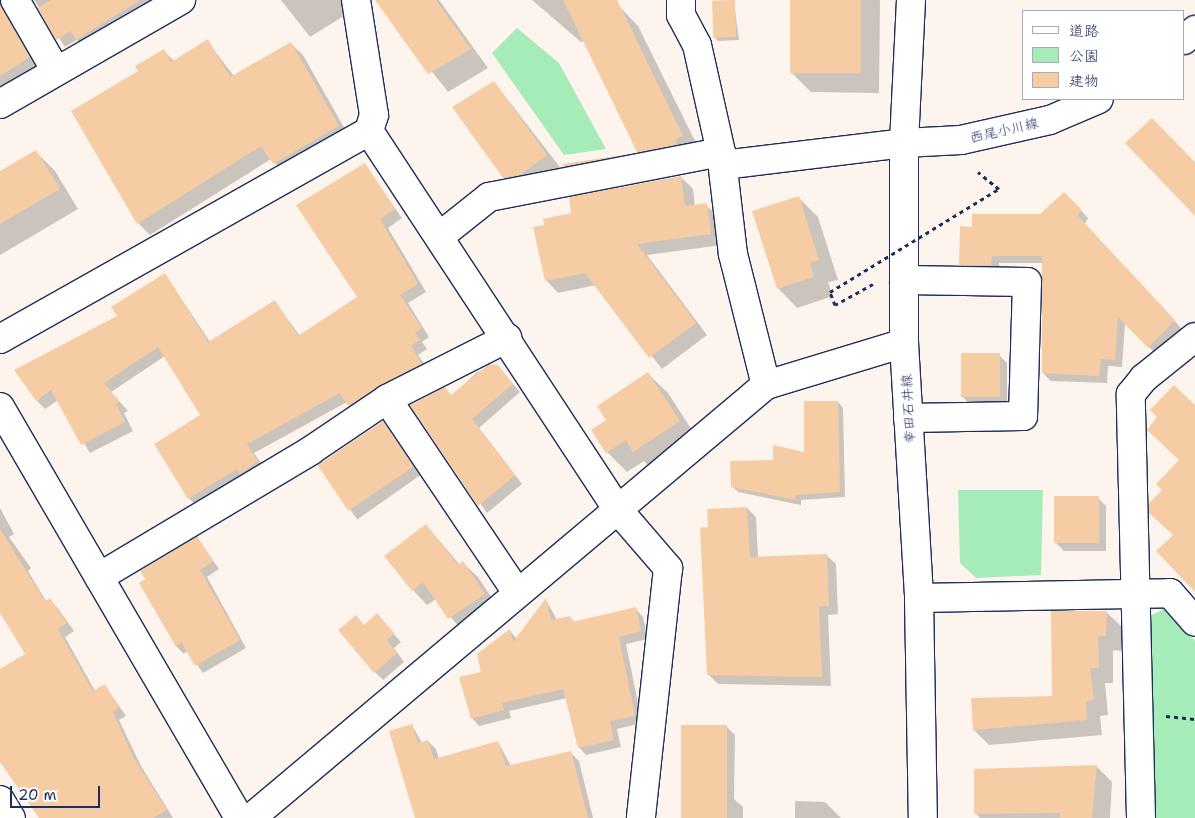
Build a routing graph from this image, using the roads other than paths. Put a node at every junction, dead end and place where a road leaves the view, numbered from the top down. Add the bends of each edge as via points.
1 (15, 0) edge
2 (181, 0) edge
3 (356, 0) edge
4 (680, 0) edge
5 (911, 0) edge
6 (1195, 30) edge
7 (1185, 39) edge
8 (56, 71) junction
9 (1097, 100) edge
10 (0, 104) edge
11 (369, 131) junction
12 (904, 142) junction
13 (722, 159) junction
14 (440, 236) junction
15 (904, 280) junction
16 (507, 338) junction
17 (0, 339) edge
18 (904, 342) junction
19 (1190, 350) edge
20 (766, 385) junction
21 (387, 399) junction
22 (0, 407) edge
23 (908, 418) junction
24 (618, 510) junction
25 (99, 577) junction
26 (516, 591) junction
27 (1136, 593) junction
28 (919, 598) junction
29 (1195, 622) edge
30 (0, 800) edge
31 (11, 818) edge
32 (239, 818) edge
33 (251, 818) edge
34 (641, 818) edge
35 (923, 818) edge
36 (1141, 818) edge

1 - 8 street
2 - 8 street
3 - 11 street via 374,115
4 - 13 street via 681,15 697,45
5 - 12 street, 幸田石井線
6 - 7 street
8 - 10 street
9 - 12 street, 西尾小川線 via 1050,120 961,140
11 - 14 street
11 - 17 street
12 - 13 street, 西尾小川線
12 - 15 street, 幸田石井線
13 - 14 street, 西尾小川線 via 489,197
13 - 20 street via 733,254
14 - 16 street
15 - 18 street, 幸田石井線
15 - 23 street via 1027,282 1024,416
16 - 21 street
16 - 24 street
18 - 20 street
18 - 23 street, 幸田石井線
19 - 27 street via 1131,394
20 - 24 street
21 - 25 street via 310,451
21 - 26 street
22 - 25 street
23 - 28 street, 幸田石井線
24 - 26 street
24 - 34 street via 668,568
25 - 32 street
26 - 33 street
27 - 28 street
27 - 29 street via 1170,594
27 - 36 street
28 - 35 street, 幸田石井線
30 - 31 street

